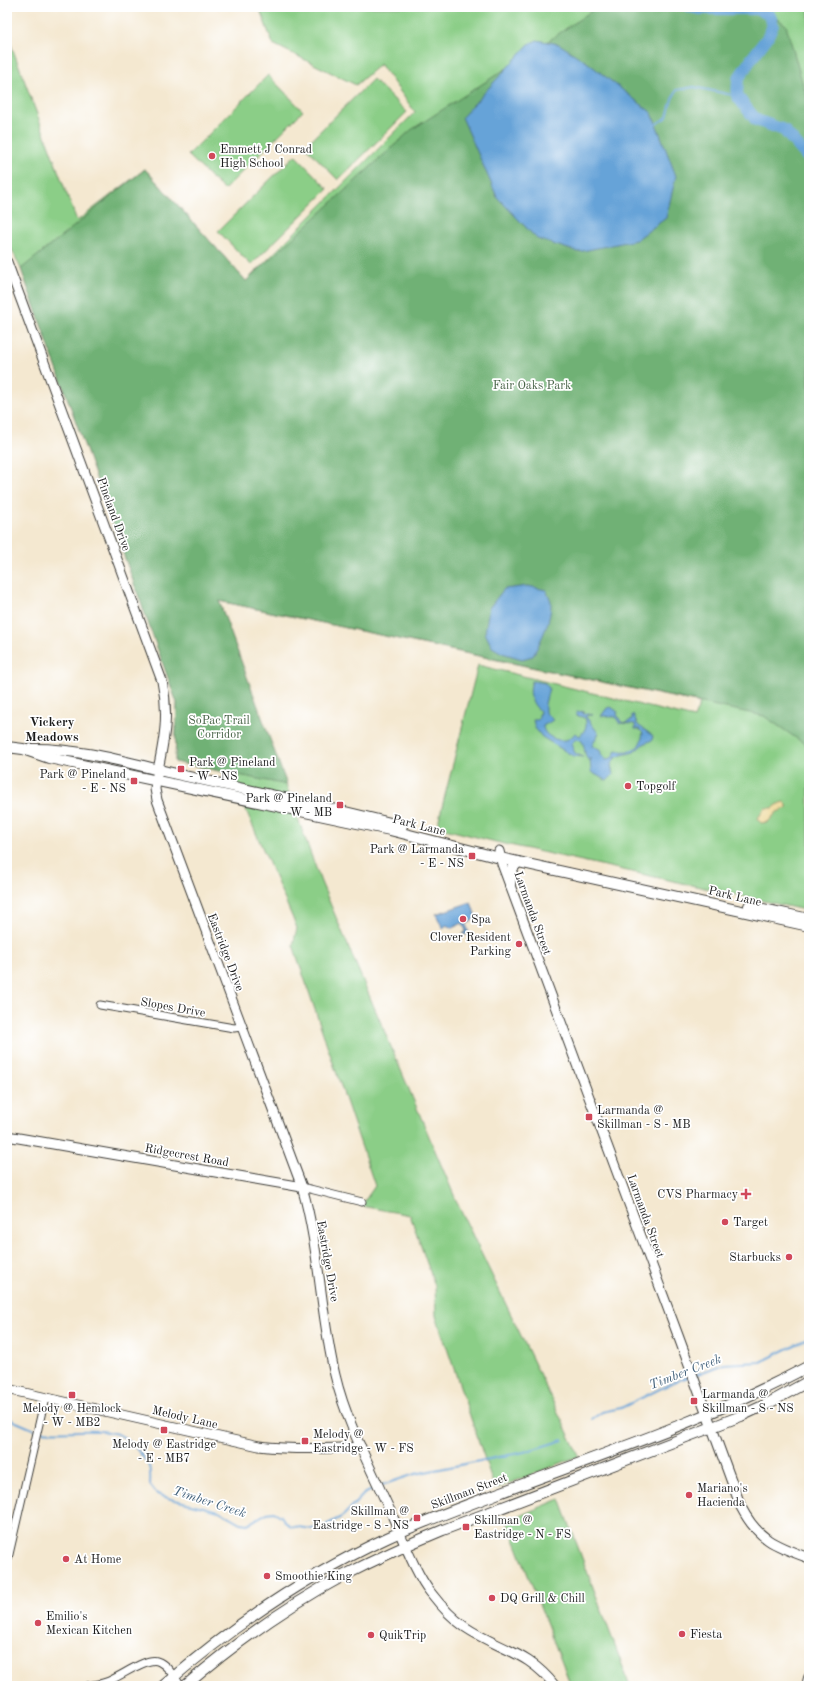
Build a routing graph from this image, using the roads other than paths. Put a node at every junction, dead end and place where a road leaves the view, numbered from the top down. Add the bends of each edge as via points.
1 (7, 262) edge
2 (7, 747) edge
3 (23, 749) junction
4 (158, 770) junction
5 (156, 780) junction
6 (300, 801) junction
7 (298, 812) junction
8 (374, 823) junction
9 (500, 855) junction
10 (518, 862) junction
11 (510, 885) junction
12 (809, 919) edge
13 (809, 926) edge
14 (100, 1005) dead end
15 (242, 1027) junction
16 (7, 1136) edge
17 (302, 1187) junction
18 (362, 1202) dead end
19 (809, 1366) edge
20 (809, 1381) edge
21 (7, 1389) edge
22 (45, 1398) junction
23 (707, 1414) junction
24 (711, 1428) junction
25 (361, 1447) junction
26 (400, 1532) junction
27 (406, 1545) junction
28 (809, 1558) edge
29 (7, 1563) edge
30 (262, 1609) junction
31 (270, 1621) junction
32 (173, 1677) junction
33 (809, 1678) edge
34 (88, 1686) edge
35 (163, 1686) edge
36 (180, 1686) edge
37 (185, 1686) edge
38 (555, 1686) edge
39 (806, 1686) edge

1 - 4 street, Pineland Drive via 162,681 166,698 166,725
2 - 3 main road, Park Lane
3 - 4 main road, Park Lane via 50,749
3 - 5 main road, Park Lane via 49,758
4 - 5 street, Pineland Drive
4 - 6 main road, Park Lane
5 - 7 main road, Park Lane
5 - 15 street, Eastridge Drive via 155,789 160,810
6 - 7 main road
6 - 8 main road, Park Lane
7 - 8 main road, Park Lane
8 - 9 main road, Park Lane
9 - 10 main road, Park Lane
9 - 11 street, Larmanda Street
9 - 12 main road, Park Lane
10 - 11 main road via 510,873
10 - 13 main road, Park Lane
11 - 23 street, Larmanda Street
14 - 15 street, Slopes Drive via 234,1028
15 - 17 street, Eastridge Drive
16 - 17 street, Ridgecrest Road
17 - 18 street, Ridgecrest Road
17 - 25 street, Eastridge Drive via 314,1242 333,1364 340,1392
19 - 23 main road, Skillman Street
20 - 24 main road via 767,1404
21 - 22 street, Melody Lane
22 - 25 street, Melody Lane via 259,1446 309,1449
22 - 29 street
23 - 24 street, Larmanda Street
23 - 26 main road, Skillman Street
24 - 27 main road
24 - 28 street, Larmanda Street via 748,1522 770,1541
25 - 26 street, Eastridge Drive
26 - 27 street, Eastridge Drive
26 - 30 main road, Skillman Street via 320,1572
27 - 31 main road via 343,1576
27 - 38 street, Eastridge Drive via 430,1592 447,1612 466,1628 531,1662 548,1676
30 - 31 main road
30 - 32 main road, Skillman Street
31 - 37 main road
32 - 34 street via 163,1664 149,1660 119,1677
32 - 35 main road, Skillman Street
32 - 36 street
33 - 39 main road

